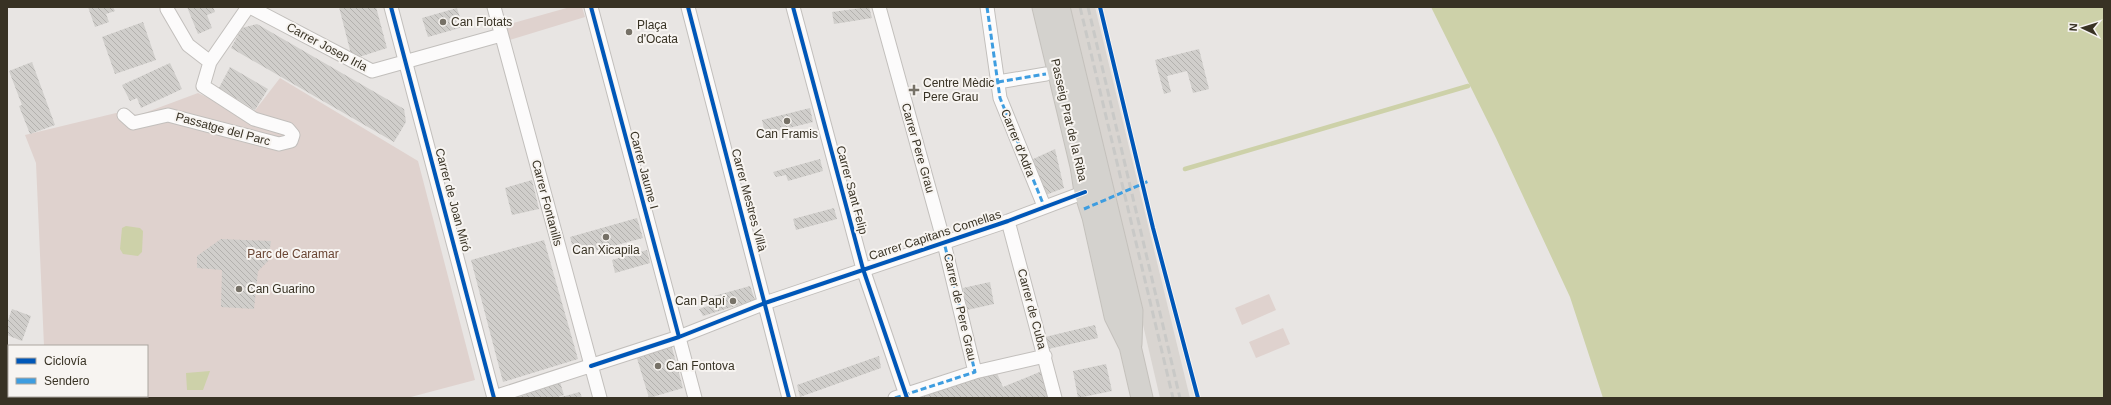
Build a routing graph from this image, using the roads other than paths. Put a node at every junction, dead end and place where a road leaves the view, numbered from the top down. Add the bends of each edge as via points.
1 (249, 7) edge
2 (392, 7) edge
3 (494, 7) edge
4 (591, 7) edge
5 (688, 7) edge
6 (793, 7) edge
7 (879, 7) edge
8 (987, 7) edge
9 (1043, 7) edge
10 (1059, 7) edge
11 (167, 9) dead end
12 (501, 35) junction
13 (210, 62) junction
14 (406, 62) junction
15 (1046, 74) dead end
16 (998, 82) junction
17 (124, 115) dead end
18 (1085, 192) junction
19 (1044, 206) junction
20 (1008, 221) junction
21 (944, 242) junction
22 (863, 269) junction
23 (765, 303) junction
24 (1132, 311) junction
25 (679, 337) junction
26 (1130, 346) junction
27 (1044, 356) junction
28 (591, 366) junction
29 (975, 372) junction
30 (494, 397) edge
31 (902, 397) edge
32 (600, 398) edge
33 (695, 398) edge
34 (789, 398) edge
35 (1054, 398) edge
36 (1142, 398) edge

1 - 13 street, Passatge del Parc
1 - 14 street, Carrer Josep Irla via 372,71
2 - 14 street, Carrer de Joan Miró
3 - 12 street, Carrer Fontanills
4 - 25 street, Carrer Jaume I
5 - 23 street, Carrer Mestres Villà
6 - 22 street, Carrer Sant Felip
7 - 21 street, Carrer Pere Grau
8 - 16 street, Carrer d'Adra
9 - 18 main road, Passeig Prat de la Riba
10 - 24 main road
11 - 13 street via 188,45
12 - 14 street, Carrer Josep Irla
12 - 28 street, Carrer Fontanills
13 - 17 street, Passatge del Parc via 203,86 254,119 288,130 293,135 291,141 279,144 168,115 133,123
14 - 30 street, Carrer de Joan Miró
15 - 16 street
16 - 19 street, Carrer d'Adra via 1000,98
18 - 19 street, Carrer Capitans Comellas
18 - 24 main road via 1096,198 1104,216 1117,277
18 - 26 main road, Passeig Prat de la Riba via 1115,316
19 - 20 street, Carrer Capitans Comellas
20 - 21 street, Carrer Capitans Comellas
20 - 27 street, Carrer de Cuba
21 - 22 street, Carrer Capitans Comellas
21 - 29 street, Carrer de Pere Grau
22 - 23 street, Carrer Capitans Comellas
22 - 31 street, Carrer Sant Felip
23 - 25 street, Carrer Capitans Comellas
23 - 34 street, Carrer Mestres Villà
24 - 26 main road
25 - 28 street, Carrer Capitans Comellas
25 - 33 street, Carrer Jaume I
26 - 36 main road
27 - 29 street
27 - 35 street, Carrer de Cuba
28 - 30 street, Carrer Capitans Comellas
28 - 32 street, Carrer Fontanills
29 - 31 street

